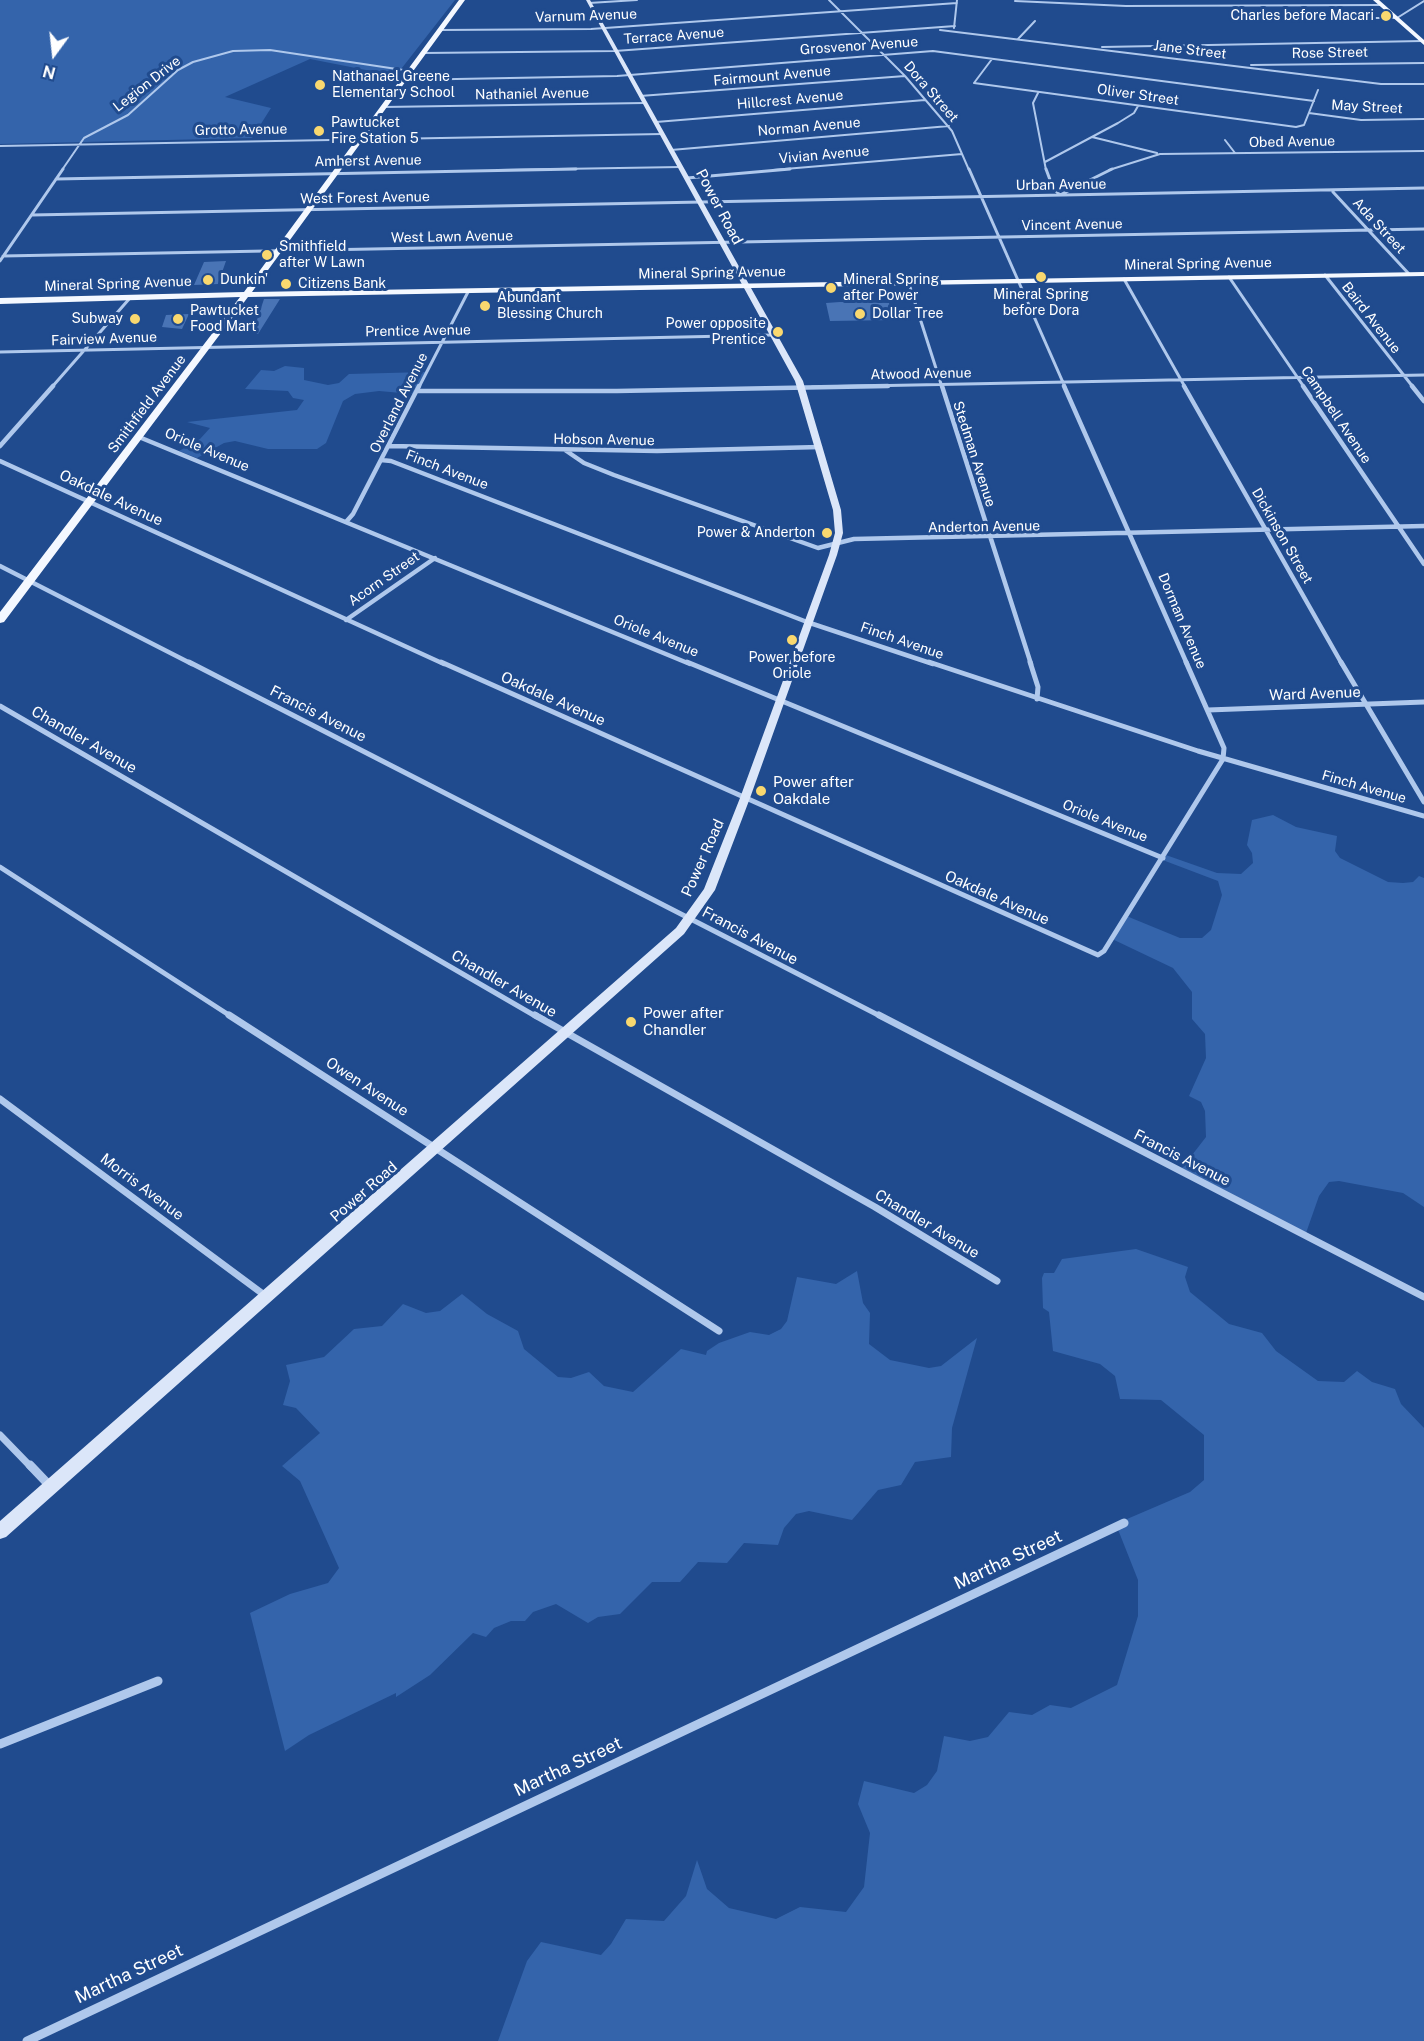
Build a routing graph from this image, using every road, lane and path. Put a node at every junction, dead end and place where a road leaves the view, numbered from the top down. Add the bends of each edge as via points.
1 (462, 0) edge
2 (637, 0) edge
3 (829, 0) edge
4 (885, 0) edge
5 (1176, 0) edge
6 (1376, 0) edge
7 (957, 1) edge
8 (1015, 1) edge
9 (1424, 1) edge
10 (589, 2) edge
11 (1382, 5) junction
12 (1180, 6) junction
13 (883, 8) junction
14 (1413, 8) junction
15 (1424, 9) edge
16 (840, 10) junction
17 (1323, 18) dead end
18 (1397, 18) junction
19 (1035, 21) dead end
20 (955, 26) junction
21 (603, 28) junction
22 (925, 28) junction
23 (441, 30) junction
24 (954, 31) junction
25 (863, 33) junction
26 (1018, 39) junction
27 (1422, 39) edge
28 (1083, 47) junction
29 (615, 51) junction
30 (424, 53) junction
31 (883, 55) junction
32 (992, 59) junction
33 (1424, 63) edge
34 (1236, 67) junction
35 (410, 70) junction
36 (629, 74) junction
37 (905, 76) junction
38 (404, 80) junction
39 (1424, 84) edge
40 (1318, 90) dead end
41 (1038, 93) junction
42 (640, 96) junction
43 (926, 100) junction
44 (1314, 100) junction
45 (644, 103) junction
46 (1138, 106) junction
47 (384, 107) junction
48 (1309, 113) junction
49 (1424, 119) edge
50 (656, 122) junction
51 (949, 126) junction
52 (662, 134) junction
53 (1092, 137) junction
54 (361, 139) junction
55 (1224, 140) dead end
56 (77, 144) junction
57 (0, 146) edge
58 (671, 150) junction
59 (1424, 151) edge
60 (1235, 153) junction
61 (962, 154) junction
62 (1160, 154) junction
63 (1045, 162) junction
64 (680, 167) junction
65 (337, 172) junction
66 (56, 178) junction
67 (687, 178) junction
68 (1424, 188) edge
69 (1333, 192) junction
70 (1060, 195) junction
71 (981, 196) junction
72 (699, 202) junction
73 (310, 209) junction
74 (32, 215) junction
75 (1424, 229) edge
76 (1368, 230) junction
77 (1000, 237) junction
78 (721, 242) junction
79 (278, 250) junction
80 (3, 256) junction
81 (0, 261) edge
82 (1409, 274) junction
83 (1325, 275) junction
84 (1424, 275) edge
85 (1229, 277) junction
86 (1125, 279) junction
87 (1018, 281) junction
88 (909, 284) junction
89 (745, 286) junction
90 (468, 292) junction
91 (246, 294) junction
92 (130, 298) junction
93 (0, 301) edge
94 (773, 335) junction
95 (442, 341) junction
96 (208, 345) junction
97 (84, 350) junction
98 (0, 352) edge
99 (1403, 375) junction
100 (1424, 375) edge
101 (1297, 376) junction
102 (1182, 379) junction
103 (1063, 382) junction
104 (940, 384) junction
105 (802, 387) junction
106 (418, 391) junction
107 (1424, 401) edge
108 (139, 437) junction
109 (0, 446) edge
110 (389, 446) junction
111 (820, 447) junction
112 (565, 450) junction
113 (381, 460) junction
114 (0, 461) edge
115 (88, 502) junction
116 (346, 522) junction
117 (1424, 526) edge
118 (1399, 527) junction
119 (1266, 530) junction
120 (1131, 534) junction
121 (990, 538) junction
122 (836, 544) junction
123 (435, 558) junction
124 (1424, 564) edge
125 (0, 566) edge
126 (29, 581) junction
127 (0, 620) edge
128 (346, 620) junction
129 (807, 622) junction
130 (1038, 699) junction
131 (780, 701) junction
132 (1424, 702) edge
133 (1365, 704) junction
134 (0, 706) edge
135 (1208, 711) junction
136 (1223, 759) junction
137 (745, 798) junction
138 (1424, 802) edge
139 (1424, 816) edge
140 (1163, 858) junction
141 (0, 867) edge
142 (691, 918) junction
143 (566, 1033) junction
144 (0, 1099) edge
145 (436, 1148) junction
146 (997, 1281) dead end
147 (267, 1297) junction
148 (1424, 1297) edge
149 (719, 1331) dead end
150 (0, 1435) edge
151 (51, 1487) junction
152 (1124, 1523) dead end
153 (0, 1531) edge
154 (158, 1680) dead end
155 (0, 1744) edge
156 (27, 2041) edge

1 - 23 main road, Smithfield Avenue
2 - 10 street
3 - 16 street, Dora Street
4 - 13 street
5 - 12 street
6 - 11 main road
7 - 13 street, Varnum Avenue
7 - 20 street
8 - 12 street
9 - 14 street
10 - 21 main road, Power Road
11 - 12 street
11 - 18 main road
13 - 16 street, Varnum Avenue
14 - 15 street
14 - 18 street
16 - 21 street, Varnum Avenue
16 - 25 street, Dora Street
17 - 18 street
18 - 27 main road
19 - 26 street
20 - 22 street, Terrace Avenue
20 - 24 street
21 - 23 street, Varnum Avenue
21 - 29 main road, Power Road
22 - 24 street, Terrace Avenue
22 - 25 street, Terrace Avenue
23 - 30 main road, Smithfield Avenue
24 - 26 street, Jane Street
25 - 29 street, Terrace Avenue
25 - 31 street, Dora Street
26 - 28 street, Jane Street
27 - 28 street
28 - 34 street, Jane Street
29 - 30 street, Terrace Avenue
29 - 36 main road, Power Road
30 - 35 main road, Smithfield Avenue
31 - 32 street, Grosvenor Avenue via 933,51
31 - 36 street, Grosvenor Avenue
31 - 37 street, Dora Street
32 - 41 street, Oliver Street via 974,83
32 - 44 street, Grosvenor Avenue
33 - 34 street, Rose Street
34 - 39 street, Jane Street via 1381,84
35 - 38 main road, Smithfield Avenue
35 - 56 street, Legion Drive via 270,50 215,55 178,70 138,108 88,134
36 - 38 street, Grosvenor Avenue
36 - 42 main road, Power Road
37 - 42 street, Fairmount Avenue
37 - 43 street, Dora Street
38 - 47 main road, Smithfield Avenue
40 - 44 street
41 - 46 street, Oliver Street
41 - 63 street via 1033,103
42 - 45 main road, Power Road
43 - 50 street, Hillcrest Avenue
43 - 51 street, Dora Street
44 - 48 street
45 - 47 street, Nathaniel Avenue
45 - 50 main road, Power Road
46 - 48 street, Oliver Street via 1300,127
46 - 53 street
47 - 54 main road, Smithfield Avenue
48 - 49 street, May Street via 1361,120
50 - 52 main road, Power Road
51 - 58 street, Norman Avenue
51 - 61 street, Dora Street
52 - 54 street, Grotto Avenue
52 - 58 main road, Power Road
53 - 62 street, Obed Avenue
53 - 63 street
54 - 56 street, Grotto Avenue
54 - 65 main road, Smithfield Avenue
55 - 60 street
56 - 57 street, Grotto Avenue
56 - 66 street, Legion Drive
58 - 64 main road, Power Road
59 - 60 street, Obed Avenue
60 - 62 street, Obed Avenue
61 - 67 street, Vivian Avenue
61 - 71 street, Dora Street
62 - 70 street, Obed Avenue via 1116,167
63 - 70 street via 1053,189
64 - 65 street, Amherst Avenue
64 - 67 main road, Power Road
65 - 66 street, Amherst Avenue
65 - 73 main road, Smithfield Avenue
66 - 74 street, Legion Drive
67 - 72 main road, Power Road
68 - 69 street, Urban Avenue
69 - 70 street, Urban Avenue
69 - 76 street, Ada Street
70 - 71 street, Urban Avenue
71 - 72 street, Urban Avenue
71 - 77 street, Dora Street
72 - 73 street, West Forest Avenue
72 - 78 main road, Power Road
73 - 74 street, West Forest Avenue
73 - 79 main road, Smithfield Avenue
74 - 80 street, Legion Drive
75 - 76 street, Vincent Avenue
76 - 77 street, Vincent Avenue
76 - 82 street, Ada Street
77 - 78 street, Vincent Avenue
77 - 87 street, Dora Street
78 - 79 street, West Lawn Avenue
78 - 89 main road, Power Road
79 - 80 street, West Lawn Avenue
79 - 91 main road, Smithfield Avenue
80 - 81 street, Legion Drive
82 - 83 main road, Mineral Spring Avenue
82 - 84 main road, Mineral Spring Avenue
83 - 85 main road, Mineral Spring Avenue
83 - 99 street, Baird Avenue
85 - 86 main road, Mineral Spring Avenue
85 - 101 street, Campbell Avenue
86 - 87 main road, Mineral Spring Avenue
86 - 102 street, Dickinson Street
87 - 88 main road, Mineral Spring Avenue
87 - 103 street, Dorman Avenue
88 - 89 main road, Mineral Spring Avenue
88 - 104 street, Stedman Avenue
89 - 90 main road, Mineral Spring Avenue
89 - 94 main road, Power Road
90 - 91 main road, Mineral Spring Avenue
90 - 95 street, Overland Avenue
91 - 92 main road, Mineral Spring Avenue
91 - 96 main road, Smithfield Avenue
92 - 93 main road, Mineral Spring Avenue
92 - 97 street
94 - 95 street, Prentice Avenue
94 - 105 main road, Power Road
95 - 96 street, Prentice Avenue
95 - 106 street, Overland Avenue
96 - 97 street, Fairview Avenue
96 - 108 main road, Smithfield Avenue
97 - 98 street, Fairview Avenue
97 - 109 street
99 - 100 street, Atwood Avenue
99 - 101 street, Atwood Avenue
99 - 107 street, Baird Avenue
101 - 102 street, Atwood Avenue
101 - 118 street, Campbell Avenue
102 - 103 street, Atwood Avenue
102 - 119 street, Dickinson Street
103 - 104 street, Atwood Avenue
103 - 120 street, Dorman Avenue
104 - 105 street, Atwood Avenue
104 - 121 street, Stedman Avenue
105 - 106 street, Atwood Avenue
105 - 111 main road, Power Road
106 - 110 street, Overland Avenue
108 - 115 main road, Smithfield Avenue
108 - 116 street, Oriole Avenue
110 - 112 street, Hobson Avenue
110 - 113 street, Overland Avenue
111 - 112 street, Hobson Avenue
111 - 122 main road, Power Road via 837,510
112 - 122 street, Anderton Avenue via 584,463 806,544 819,548
113 - 116 street, Overland Avenue
113 - 129 street, Finch Avenue
114 - 115 street, Oakdale Avenue
115 - 126 main road, Smithfield Avenue
115 - 128 street, Oakdale Avenue
116 - 123 street, Oriole Avenue
117 - 118 street, Anderton Avenue
118 - 119 street, Anderton Avenue
118 - 124 street, Campbell Avenue
119 - 120 street, Anderton Avenue
119 - 133 street, Dickinson Street
120 - 121 street, Anderton Avenue
120 - 135 street, Dorman Avenue
121 - 122 street, Anderton Avenue via 854,539
121 - 130 street, Stedman Avenue via 1038,687
122 - 129 main road, Power Road
123 - 128 street, Acorn Street
123 - 131 street, Oriole Avenue
125 - 126 street, Francis Avenue
126 - 127 main road, Smithfield Avenue
126 - 142 street, Francis Avenue
128 - 137 street, Oakdale Avenue
129 - 130 street, Finch Avenue
129 - 131 main road, Power Road
130 - 136 street, Finch Avenue
131 - 137 main road, Power Road
131 - 140 street, Oriole Avenue
132 - 133 street, Ward Avenue
133 - 135 street, Ward Avenue
133 - 138 street, Dickinson Street
134 - 143 street, Chandler Avenue
135 - 136 street, Dorman Avenue via 1224,748
136 - 139 street, Finch Avenue
136 - 140 street
137 - 140 street, Oakdale Avenue via 1098,955
137 - 142 main road, Power Road via 709,890
141 - 145 street, Owen Avenue
142 - 143 main road, Power Road
142 - 148 street, Francis Avenue
143 - 145 main road, Power Road
143 - 146 street, Chandler Avenue via 875,1207
144 - 147 street, Morris Avenue
145 - 147 main road, Power Road
145 - 149 street, Owen Avenue
147 - 151 main road, Power Road
150 - 151 street
151 - 153 main road, Power Road
152 - 156 street, Martha Street
154 - 155 street

